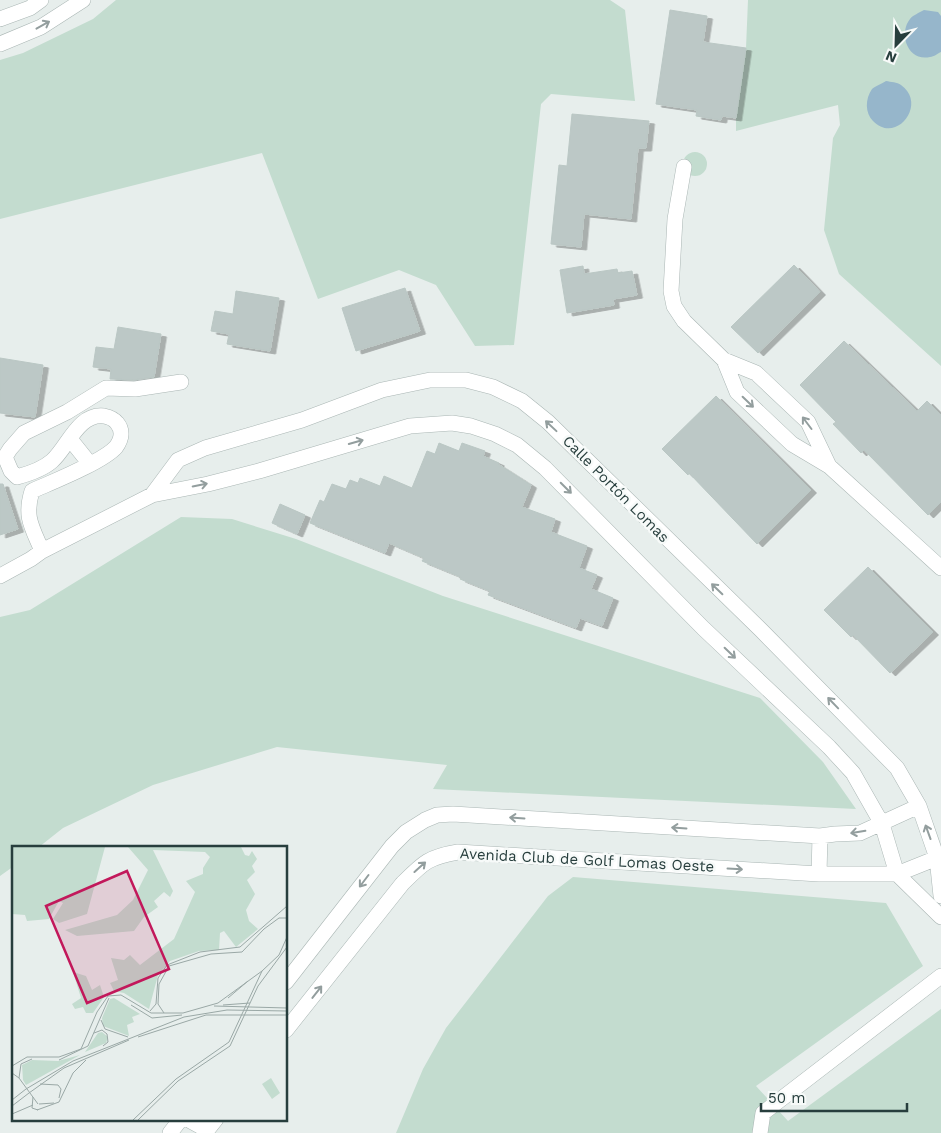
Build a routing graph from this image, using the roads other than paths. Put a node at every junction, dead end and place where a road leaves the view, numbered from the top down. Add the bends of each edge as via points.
1 (41, 0) edge
2 (83, 0) edge
3 (0, 19) edge
4 (0, 44) edge
5 (684, 167) dead end
6 (724, 360) junction
7 (181, 382) dead end
8 (70, 439) junction
9 (90, 464) junction
10 (829, 466) junction
11 (152, 495) junction
12 (42, 551) junction
13 (939, 565) edge
14 (0, 576) edge
15 (918, 806) junction
16 (882, 824) junction
17 (820, 836) junction
18 (937, 858) junction
19 (819, 874) junction
20 (897, 874) junction
21 (941, 896) edge
22 (941, 917) edge
23 (941, 976) edge
24 (288, 979) edge
25 (288, 1027) edge
26 (180, 1120) edge
27 (190, 1120) edge
28 (209, 1127) edge
29 (170, 1133) edge
30 (760, 1133) edge

1 - 3 street via 30,8
4 -> 2 street via 41,27
5 - 6 street via 674,219 671,291 674,306 684,321
6 -> 10 street via 737,392 792,444
10 -> 6 street via 808,422 756,373
7 - 8 street via 135,389 106,388 24,433 5,457 17,477 52,461
8 - 9 street
8 - 9 street via 86,420 97,415 115,420 121,429 120,440 115,448
9 - 12 street via 32,491 28,518
10 - 13 street
11 - 12 street, Calle Portón Lomas
15 -> 11 street, Calle Portón Lomas via 897,768 768,637 548,422 522,401 493,387 466,380 430,380 382,390 302,420 205,448 178,460
11 -> 16 street, Calle Portón Lomas via 278,466 410,426 452,423 495,434 545,468 710,634 829,747 853,773
12 - 14 street, Calle Portón Lomas
15 - 16 street
18 -> 15 street, Calle Portón Lomas
16 -> 17 street via 860,833
16 - 20 street, Calle Portón Lomas
17 - 19 street
17 -> 24 street via 437,815 416,825 392,846
18 - 20 street, Avenida Club de Golf Lomas Oeste
18 - 21 street, Calle Portón Lomas
19 - 20 street, Avenida Club de Golf Lomas Oeste
25 -> 19 street, Avenida Club de Golf Lomas Oeste via 402,884 424,862 438,856 458,852
20 - 22 street, Calle Portón Lomas
23 - 30 street via 764,1113
26 - 29 street
27 - 28 street

